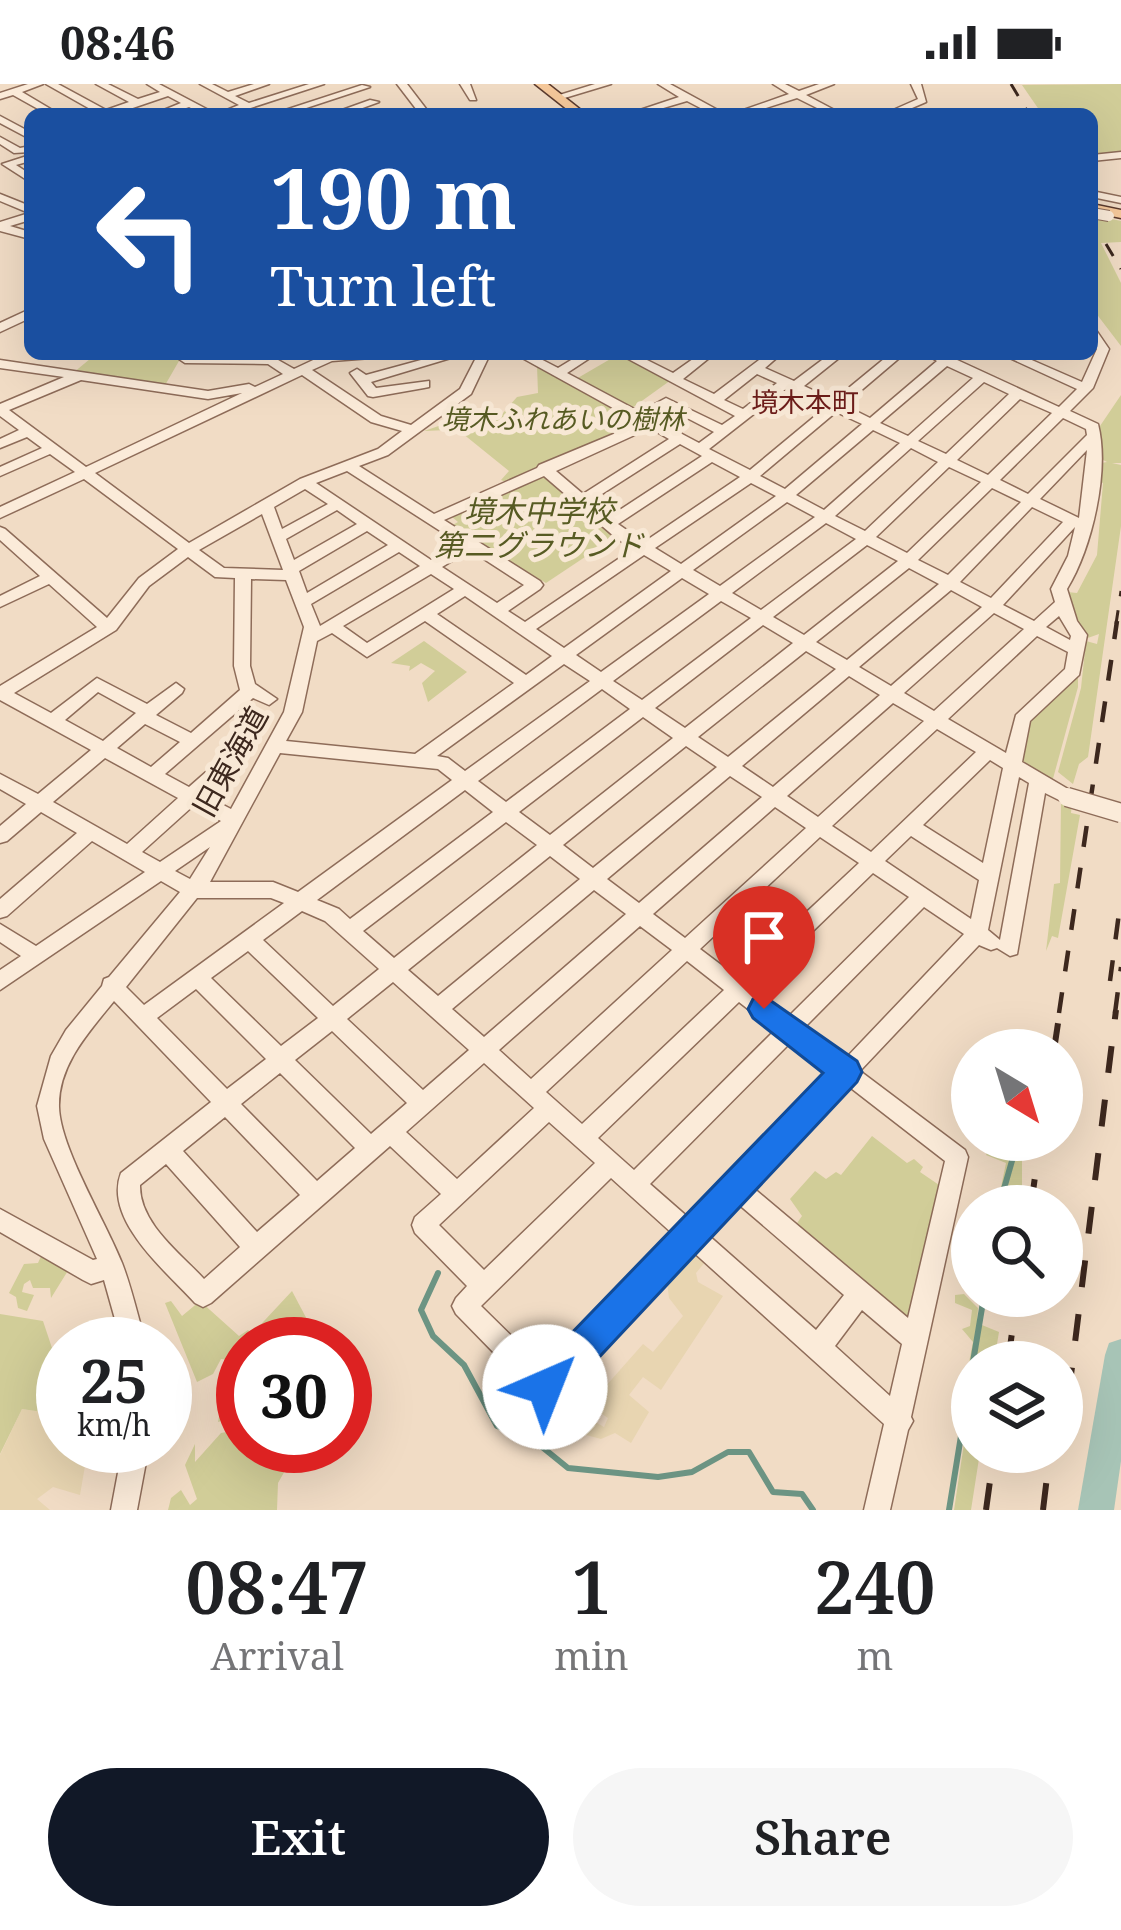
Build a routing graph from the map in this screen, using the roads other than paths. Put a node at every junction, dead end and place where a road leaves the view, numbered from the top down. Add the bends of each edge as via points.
1 (38, 84) edge
2 (52, 84) edge
3 (101, 84) edge
4 (152, 84) edge
5 (205, 84) edge
6 (264, 84) edge
7 (319, 84) edge
8 (465, 84) edge
9 (528, 84) edge
10 (541, 84) edge
11 (606, 84) edge
12 (663, 84) edge
13 (778, 84) edge
14 (829, 84) edge
15 (364, 85) edge
16 (924, 90) edge
17 (14, 92) junction
18 (171, 93) junction
19 (799, 94) junction
20 (227, 95) junction
21 (0, 96) edge
22 (688, 97) junction
23 (473, 98) dead end
24 (558, 98) junction
25 (374, 102) junction
26 (138, 103) junction
27 (190, 103) junction
28 (42, 108) edge
29 (95, 108) edge
30 (123, 108) edge
31 (176, 108) edge
32 (200, 108) edge
33 (250, 108) edge
34 (258, 108) edge
35 (296, 108) edge
36 (355, 108) edge
37 (378, 108) edge
38 (557, 108) edge
39 (572, 108) edge
40 (652, 108) edge
41 (709, 108) edge
42 (756, 108) edge
43 (826, 108) edge
44 (898, 108) edge
45 (1098, 342) edge
46 (184, 360) edge
47 (255, 360) edge
48 (320, 360) edge
49 (346, 360) edge
50 (410, 360) edge
51 (430, 360) edge
52 (477, 360) edge
53 (533, 360) edge
54 (581, 360) edge
55 (637, 360) edge
56 (661, 360) edge
57 (696, 360) edge
58 (767, 360) edge
59 (829, 360) edge
60 (891, 360) edge
61 (940, 360) edge
62 (951, 360) edge
63 (1021, 360) edge
64 (1100, 361) joint
65 (416, 363) junction
66 (0, 364) edge
67 (651, 367) junction
68 (25, 368) junction
69 (756, 368) junction
70 (298, 372) junction
71 (560, 374) junction
72 (79, 376) junction
73 (982, 377) junction
74 (674, 379) junction
75 (0, 380) edge
76 (363, 380) junction
77 (424, 384) dead end
78 (790, 385) junction
79 (266, 387) junction
80 (1086, 388) junction
81 (167, 389) junction
82 (1018, 393) junction
83 (716, 400) junction
84 (836, 407) junction
85 (0, 410) edge
86 (1059, 411) junction
87 (744, 415) junction
88 (206, 416) junction
89 (646, 420) junction
90 (872, 424) junction
91 (409, 429) junction
92 (28, 431) junction
93 (723, 431) junction
94 (1094, 435) junction
95 (680, 438) junction
96 (910, 442) junction
97 (0, 444) edge
98 (52, 448) junction
99 (706, 453) junction
100 (948, 461) junction
101 (352, 468) junction
102 (544, 468) junction
103 (0, 472) edge
104 (85, 473) junction
105 (751, 476) junction
106 (989, 481) junction
107 (305, 482) junction
108 (787, 495) junction
109 (581, 501) junction
110 (1029, 501) junction
111 (338, 504) junction
112 (266, 505) junction
113 (0, 513) edge
114 (826, 516) junction
115 (433, 520) junction
116 (1077, 523) junction
117 (368, 524) junction
118 (608, 524) junction
119 (0, 532) edge
120 (279, 537) junction
121 (866, 538) junction
122 (469, 544) junction
123 (399, 545) junction
124 (645, 549) junction
125 (188, 550) junction
126 (20, 551) junction
127 (909, 560) junction
128 (0, 561) edge
129 (432, 567) junction
130 (293, 571) junction
131 (682, 571) junction
132 (243, 574) junction
133 (50, 577) junction
134 (950, 583) junction
135 (465, 589) junction
136 (721, 594) junction
137 (306, 600) junction
138 (0, 602) edge
139 (1063, 603) junction
140 (993, 606) junction
141 (497, 611) junction
142 (426, 614) junction
143 (761, 617) junction
144 (107, 627) junction
145 (334, 627) junction
146 (525, 628) junction
147 (1039, 630) junction
148 (458, 636) junction
149 (313, 637) junction
150 (388, 638) junction
151 (803, 643) junction
152 (1072, 648) junction
153 (439, 649) dead end
154 (407, 652) dead end
155 (564, 654) junction
156 (847, 669) junction
157 (602, 680) junction
158 (524, 682) junction
159 (176, 689) dead end
160 (251, 690) junction
161 (0, 693) edge
162 (890, 695) junction
163 (269, 700) dead end
164 (641, 707) junction
165 (146, 714) junction
166 (53, 721) junction
167 (938, 723) junction
168 (685, 736) junction
169 (192, 741) junction
170 (274, 746) junction
171 (245, 747) dead end
172 (104, 749) junction
173 (987, 752) junction
174 (419, 760) junction
175 (729, 766) junction
176 (1011, 766) junction
177 (153, 776) junction
178 (466, 781) junction
179 (0, 782) edge
180 (1038, 782) junction
181 (192, 796) junction
182 (774, 796) junction
183 (39, 804) junction
184 (506, 811) junction
185 (1121, 813) edge
186 (230, 823) junction
187 (909, 825) junction
188 (823, 828) junction
189 (89, 832) junction
190 (0, 836) edge
191 (548, 844) junction
192 (128, 855) junction
193 (872, 862) junction
194 (156, 872) junction
195 (988, 876) junction
196 (594, 880) junction
197 (194, 890) junction
198 (923, 896) junction
199 (304, 900) junction
200 (0, 910) edge
201 (639, 913) junction
202 (349, 931) junction
203 (0, 932) edge
204 (250, 940) junction
205 (991, 940) junction
206 (687, 950) junction
207 (36, 956) junction
208 (394, 970) junction
209 (197, 977) junction
210 (0, 981) edge
211 (112, 985) junction
212 (738, 989) junction
213 (437, 1009) junction
214 (142, 1017) junction
215 (332, 1017) junction
216 (790, 1028) junction
217 (485, 1051) junction
218 (280, 1059) junction
219 (846, 1072) junction
220 (540, 1100) junction
221 (225, 1102) junction
222 (424, 1105) junction
223 (392, 1133) junction
224 (583, 1138) junction
225 (167, 1149) junction
226 (371, 1150) junction
227 (610, 1163) junction
228 (634, 1185) junction
229 (736, 1188) junction
230 (456, 1193) junction
231 (317, 1197) junction
232 (0, 1220) edge
233 (139, 1221) junction
234 (691, 1236) junction
235 (102, 1242) junction
236 (257, 1249) junction
237 (112, 1267) junction
238 (483, 1286) junction
239 (861, 1293) junction
240 (126, 1317) edge
241 (917, 1341) junction
242 (818, 1348) junction
243 (900, 1421) junction
244 (131, 1473) edge
245 (124, 1510) edge
246 (877, 1510) edge

1 - 17 street
2 - 29 street
3 - 26 street
4 - 18 street
5 - 18 street
5 - 20 street
6 - 20 street
7 - 34 street
8 - 23 street
9 - 38 main road
10 - 24 main road
11 - 24 street
12 - 22 street
13 - 19 street
14 - 19 street
15 - 25 street
15 - 35 street
16 - 44 street
17 - 21 street
17 - 28 street
18 - 26 street
18 - 27 street
19 - 42 street
19 - 43 street
20 - 33 street
22 - 40 street
22 - 41 street
24 - 39 main road
25 - 36 street
25 - 37 street
26 - 30 street
27 - 31 street
27 - 32 street
45 - 64 street
46 - 81 street
47 - 70 street
48 - 70 street
49 - 76 street
50 - 65 street
51 - 65 street
52 - 91 street via 466,391
53 - 71 street
54 - 71 street
55 - 67 street
56 - 67 street
57 - 74 street
58 - 69 street
59 - 78 street
60 - 84 street
61 - 90 street
62 - 73 street
63 - 80 street
64 - 80 street
65 - 76 street
66 - 68 street
67 - 74 street
68 - 72 street
68 - 75 street
69 - 78 street
69 - 83 street
70 - 79 street
70 - 91 street via 376,419
71 - 89 street
72 - 81 street
72 - 85 street
73 - 82 street
73 - 96 street
74 - 83 street
76 - 77 street via 373,393
78 - 84 street
78 - 87 street
79 - 81 street via 208,395
79 - 88 street
80 - 86 street
81 - 88 street
82 - 86 street
82 - 100 street
83 - 87 street
84 - 90 street
84 - 105 street
85 - 92 street
86 - 94 street via 1093,427
86 - 106 street
87 - 93 street
88 - 104 street
89 - 93 street via 666,402
89 - 95 street
89 - 102 street via 603,449
90 - 96 street
90 - 108 street
91 - 101 street
92 - 97 street
92 - 98 street
93 - 99 street
94 - 110 street
94 - 116 street
95 - 99 street
95 - 109 street
96 - 100 street
96 - 114 street
98 - 103 street
98 - 104 street
99 - 105 street
99 - 118 street
100 - 106 street
100 - 121 street
101 - 107 street
101 - 115 street
102 - 109 street
102 - 115 street
104 - 113 street
104 - 125 street
105 - 108 street
105 - 124 street
106 - 110 street
106 - 127 street
107 - 111 street
107 - 112 street
108 - 114 street
108 - 131 street
109 - 118 street
110 - 116 street
110 - 134 street
111 - 117 street
111 - 120 street
112 - 120 street, 旧東海道
112 - 125 street
114 - 121 street
114 - 136 street
115 - 122 street
116 - 139 street via 1076,567 1059,589
116 - 140 street
117 - 123 street
117 - 130 street
118 - 124 street
119 - 126 street
120 - 130 street, 旧東海道
121 - 127 street
121 - 143 street
122 - 129 street
122 - 141 street via 535,585
123 - 129 street
123 - 137 street
124 - 131 street
124 - 146 street
125 - 132 street via 220,573
125 - 144 street via 144,582
126 - 128 street
126 - 133 street
127 - 134 street
127 - 151 street
129 - 135 street
129 - 145 street
130 - 132 street
130 - 137 street, 旧東海道
131 - 136 street
131 - 155 street
132 - 160 street via 242,666
133 - 138 street
133 - 144 street
134 - 140 street
134 - 156 street
135 - 141 street
135 - 142 street
136 - 143 street
136 - 157 street
137 - 149 street, 旧東海道
139 - 147 street
139 - 152 street via 1078,635
140 - 147 street
140 - 162 street
141 - 146 street
142 - 148 street
142 - 150 street
143 - 151 street
143 - 164 street
144 - 161 street
145 - 149 street
145 - 150 street via 368,651
146 - 155 street
147 - 152 street
147 - 167 street
148 - 153 street
148 - 158 street
149 - 170 street, 旧東海道
150 - 154 street
151 - 156 street
151 - 168 street
152 - 176 street via 1073,671 1022,719
155 - 157 street
155 - 158 street
156 - 162 street
156 - 175 street
157 - 164 street
157 - 178 street
158 - 174 street
159 - 165 street
160 - 163 street
160 - 169 street
161 - 166 street
162 - 167 street
162 - 182 street
164 - 168 street
164 - 184 street
165 - 166 street via 98,684
165 - 169 street
165 - 172 street
166 - 172 street
167 - 173 street
167 - 188 street
168 - 175 street
168 - 191 street
169 - 177 street
170 - 174 street
170 - 186 street, 旧東海道
171 - 181 street
172 - 177 street
172 - 183 street
173 - 176 street
173 - 187 street
174 - 178 street via 442,763
175 - 182 street
175 - 196 street
176 - 180 street
176 - 195 street
177 - 181 street
178 - 184 street
178 - 199 street
179 - 183 street
180 - 185 street, bridge
180 - 205 street via 1010,948
181 - 186 street
181 - 192 street
182 - 188 street
182 - 201 street
183 - 189 street
183 - 190 street
184 - 191 street
184 - 202 street
186 - 194 street
186 - 197 street, 旧東海道
187 - 193 street
187 - 195 street
188 - 193 street
188 - 206 street
189 - 192 street
189 - 200 street
191 - 196 street
191 - 208 street
192 - 194 street
193 - 198 street
193 - 212 street
194 - 197 street
194 - 207 street
195 - 205 street
196 - 201 street
196 - 213 street
197 - 199 street via 273,890
197 - 211 street, 旧東海道
198 - 205 street
198 - 216 street
199 - 202 street
199 - 204 street
201 - 206 street
201 - 217 street
202 - 208 street
203 - 207 street
204 - 209 street
204 - 215 street
205 - 219 street
206 - 212 street
206 - 220 street
207 - 210 street
208 - 213 street
208 - 215 street
209 - 214 street
209 - 218 street
211 - 214 street
211 - 235 street, 旧東海道 via 65,1051 48,1106
212 - 216 street
212 - 224 street
213 - 217 street
214 - 221 street
215 - 218 street
215 - 222 street
216 - 219 street
216 - 228 street
217 - 220 street
217 - 222 street
218 - 221 street
218 - 226 street
219 - 229 street
219 - 241 street via 957,1157
220 - 224 street
220 - 230 street
221 - 225 street
221 - 231 street
222 - 223 street
223 - 226 street
223 - 230 street
224 - 227 street
225 - 233 street via 129,1180
225 - 236 street
226 - 231 street
227 - 228 street
227 - 238 street
228 - 234 street
229 - 234 street
229 - 239 street
230 - 238 street via 423,1225
231 - 236 street
232 - 237 street via 91,1272
233 - 235 street
233 - 236 street via 203,1295
234 - 238 street via 545,1387 464,1306
234 - 242 street
235 - 237 street, 旧東海道
237 - 240 street, 旧東海道
239 - 241 street
239 - 242 street
241 - 243 street
242 - 243 street
243 - 246 street
244 - 245 street

